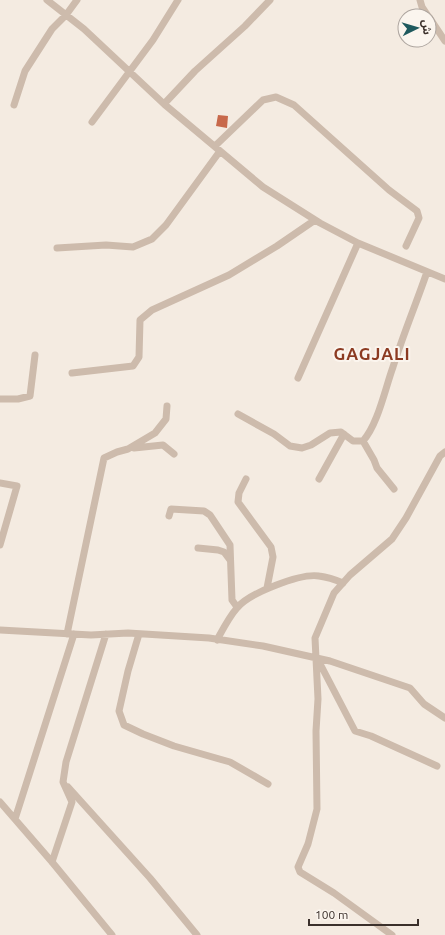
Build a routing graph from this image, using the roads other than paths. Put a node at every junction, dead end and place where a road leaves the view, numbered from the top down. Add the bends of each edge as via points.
1 (47, 0) edge
2 (76, 0) edge
3 (178, 0) edge
4 (270, 0) edge
5 (66, 15) junction
6 (437, 28) edge
7 (445, 41) edge
8 (129, 71) junction
9 (164, 104) junction
10 (14, 105) dead end
11 (92, 122) dead end
12 (218, 148) junction
13 (315, 220) junction
14 (358, 243) junction
15 (406, 246) dead end
16 (57, 248) dead end
17 (427, 272) junction
18 (445, 278) edge
19 (35, 355) dead end
20 (72, 373) dead end
21 (298, 378) dead end
22 (0, 399) edge
23 (167, 406) dead end
24 (238, 414) dead end
25 (344, 434) junction
26 (363, 441) junction
27 (128, 449) junction
28 (445, 452) edge
29 (174, 454) dead end
30 (319, 478) dead end
31 (246, 479) dead end
32 (0, 483) edge
33 (394, 489) dead end
34 (169, 516) dead end
35 (0, 545) edge
36 (198, 548) dead end
37 (230, 560) junction
38 (343, 583) junction
39 (267, 588) junction
40 (237, 607) junction
41 (0, 630) edge
42 (71, 634) junction
43 (106, 634) junction
44 (139, 634) junction
45 (217, 640) junction
46 (316, 658) junction
47 (445, 718) edge
48 (437, 766) dead end
49 (63, 782) junction
50 (268, 784) dead end
51 (0, 802) edge
52 (15, 818) junction
53 (52, 862) junction
54 (112, 935) edge
55 (197, 935) edge
56 (392, 935) edge

1 - 5 street
2 - 5 street
3 - 8 street via 153,40
4 - 9 street
5 - 8 street
5 - 10 street via 52,29 26,71
6 - 7 street
8 - 9 street
8 - 11 street
9 - 12 street
12 - 13 street via 263,187
12 - 15 street via 262,100 276,97 294,105 417,212 419,218
12 - 16 street via 166,225 152,239 133,247 106,245
13 - 14 street
13 - 20 street via 230,275 152,310 140,320 139,357 132,366
14 - 17 street
14 - 21 street
17 - 18 street
17 - 26 street via 375,419
19 - 22 street via 30,396
23 - 27 street via 166,419 155,433
24 - 25 street via 290,446 302,448 330,433
25 - 26 street via 353,441
25 - 30 street
26 - 33 street via 377,468
27 - 29 street via 163,445
27 - 42 street via 104,458
28 - 38 street via 440,456 392,538
31 - 39 street via 239,493 238,502 262,533 272,552
32 - 35 street via 17,486
34 - 37 street via 171,509 204,511 210,515 230,545
36 - 37 street via 224,552
37 - 40 street via 232,600
38 - 39 street via 318,576
38 - 46 street via 334,593 315,638
39 - 40 street via 249,597
40 - 45 street
41 - 42 street
42 - 43 street
42 - 52 street
43 - 44 street
43 - 49 street via 66,762
44 - 45 street
44 - 50 street via 119,711 124,725 174,746 230,762
45 - 46 street via 263,646
46 - 47 street via 410,688 424,704
46 - 48 street via 355,731
46 - 56 street via 317,809 308,844 298,867 300,872
49 - 53 street via 72,802
49 - 55 street via 150,878
51 - 52 street
52 - 53 street
53 - 54 street

